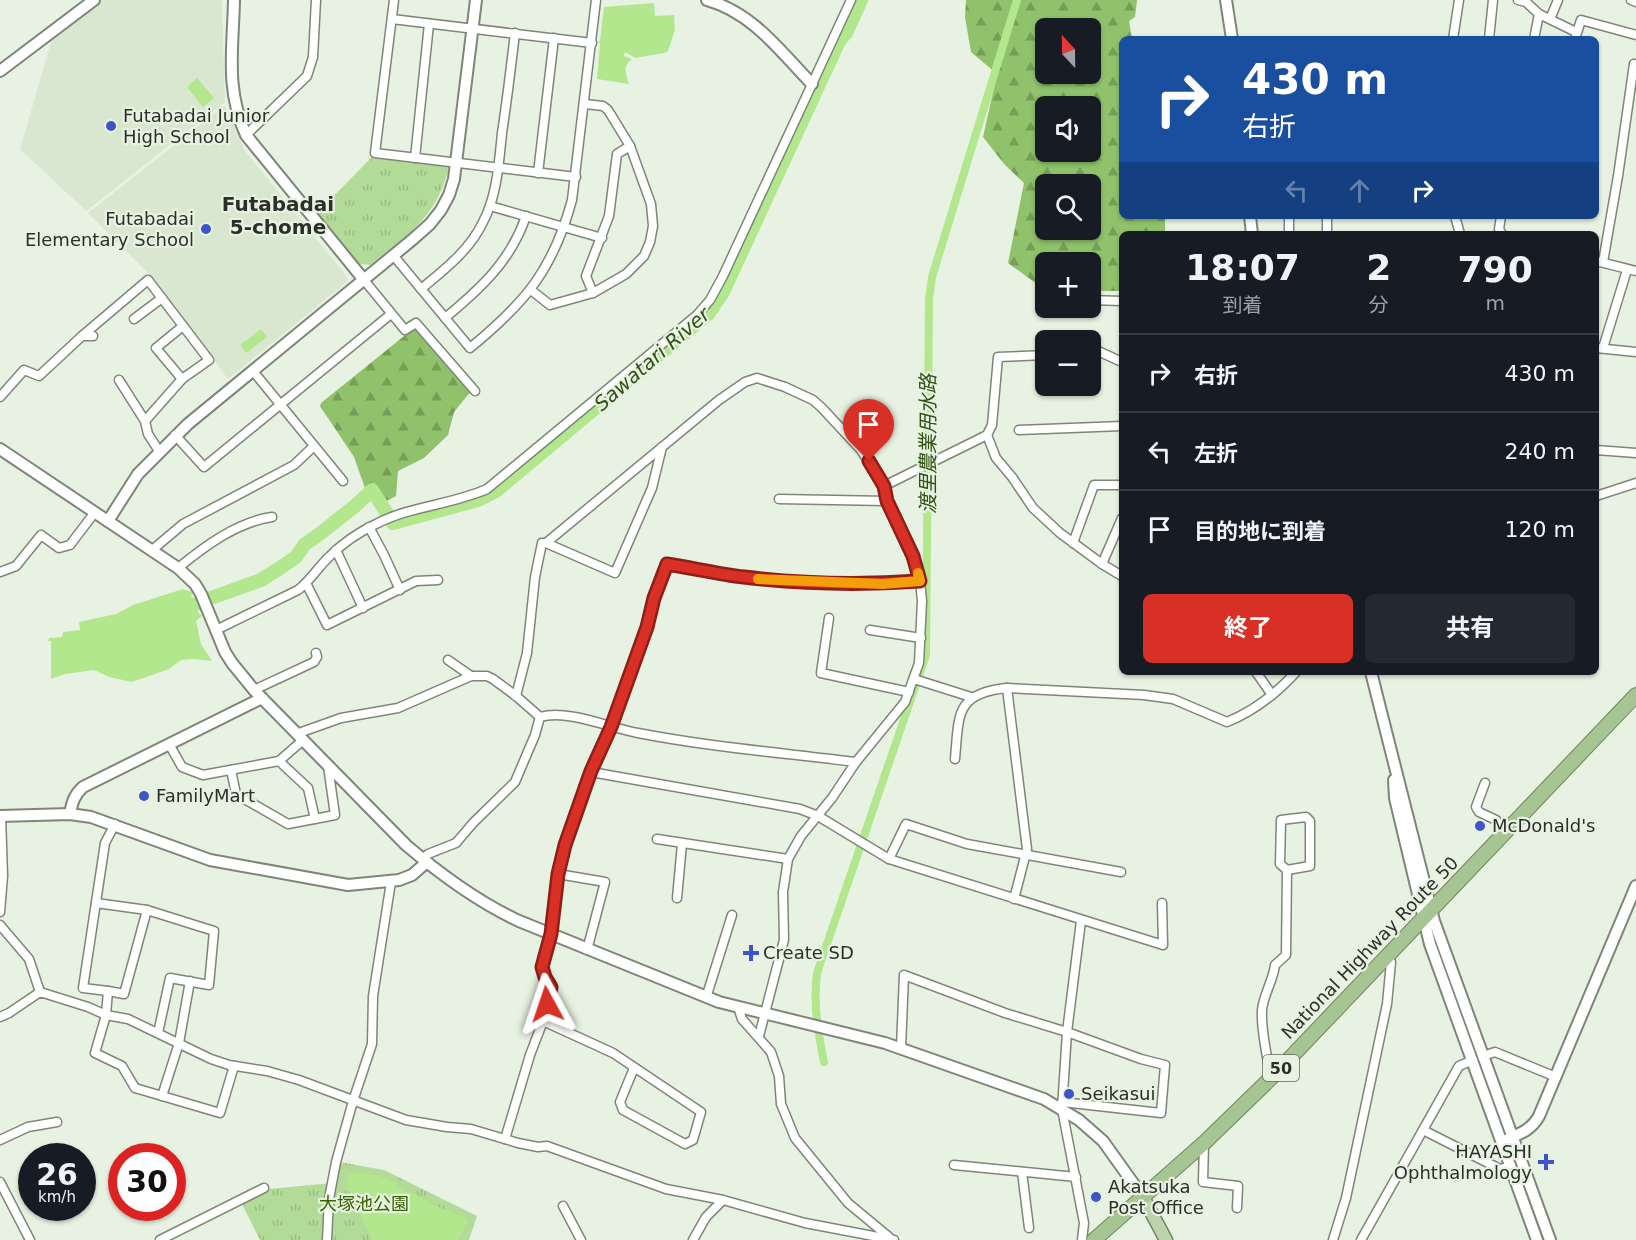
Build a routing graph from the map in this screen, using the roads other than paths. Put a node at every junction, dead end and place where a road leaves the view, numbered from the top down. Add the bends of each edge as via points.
1 (94, 0) edge
2 (234, 0) edge
3 (316, 0) edge
4 (394, 0) edge
5 (476, 0) edge
6 (596, 0) edge
7 (707, 0) edge
8 (851, 0) edge
9 (1226, 0) edge
10 (1459, 0) edge
11 (1493, 0) edge
12 (1558, 0) edge
13 (1631, 0) edge
14 (1523, 1) edge
15 (1636, 2) edge
16 (1539, 14) junction
17 (392, 19) junction
18 (1551, 19) junction
19 (429, 24) junction
20 (473, 28) junction
21 (515, 33) junction
22 (1576, 35) edge
23 (1636, 35) edge
24 (1232, 36) edge
25 (1453, 36) edge
26 (1489, 36) edge
27 (1535, 36) edge
28 (554, 38) junction
29 (592, 43) junction
30 (1636, 66) edge
31 (0, 71) edge
32 (812, 84) junction
33 (585, 104) junction
34 (246, 135) junction
35 (630, 146) junction
36 (415, 158) junction
37 (457, 164) junction
38 (498, 168) junction
39 (538, 173) junction
40 (576, 177) junction
41 (490, 206) junction
42 (526, 216) junction
43 (565, 227) junction
44 (602, 238) junction
45 (393, 255) junction
46 (1599, 262) edge
47 (1631, 271) edge
48 (364, 280) junction
49 (421, 289) junction
50 (531, 290) junction
51 (593, 293) junction
52 (162, 298) junction
53 (1101, 300) edge
54 (1119, 301) edge
55 (391, 314) junction
56 (445, 318) junction
57 (134, 319) dead end
58 (183, 326) junction
59 (82, 336) junction
60 (93, 336) dead end
61 (1600, 348) edge
62 (1101, 352) edge
63 (1636, 352) edge
64 (1035, 355) edge
65 (1119, 361) edge
66 (253, 370) junction
67 (182, 379) junction
68 (119, 380) dead end
69 (474, 391) dead end
70 (0, 397) edge
71 (281, 405) junction
72 (145, 421) junction
73 (1119, 426) edge
74 (1019, 430) dead end
75 (175, 435) junction
76 (987, 435) junction
77 (314, 446) junction
78 (662, 447) junction
79 (0, 449) edge
80 (1599, 450) edge
81 (159, 451) junction
82 (1636, 453) edge
83 (343, 481) dead end
84 (1636, 483) edge
85 (1119, 485) edge
86 (884, 486) junction
87 (1599, 495) edge
88 (779, 499) dead end
89 (887, 501) junction
90 (95, 512) junction
91 (272, 517) dead end
92 (108, 521) junction
93 (1119, 525) edge
94 (369, 527) junction
95 (546, 543) junction
96 (1073, 543) junction
97 (336, 550) junction
98 (152, 551) junction
99 (1102, 564) junction
100 (178, 568) junction
101 (0, 572) edge
102 (1119, 574) edge
103 (438, 580) dead end
104 (920, 581) junction
105 (306, 583) junction
106 (400, 590) junction
107 (363, 608) junction
108 (829, 618) dead end
109 (216, 630) junction
110 (870, 630) dead end
111 (921, 638) junction
112 (316, 653) dead end
113 (448, 660) dead end
114 (1258, 675) edge
115 (1293, 675) edge
116 (1372, 675) edge
117 (471, 676) junction
118 (917, 680) junction
119 (1007, 688) junction
120 (909, 692) junction
121 (258, 694) junction
122 (1272, 695) junction
123 (1636, 695) edge
124 (516, 696) junction
125 (971, 697) junction
126 (540, 717) junction
127 (611, 727) junction
128 (299, 737) junction
129 (169, 744) junction
130 (955, 759) dead end
131 (279, 761) junction
132 (856, 762) junction
133 (328, 766) junction
134 (231, 770) junction
135 (591, 771) junction
136 (1485, 783) dead end
137 (70, 814) junction
138 (0, 816) edge
139 (818, 816) junction
140 (315, 819) junction
141 (115, 824) junction
142 (1505, 833) junction
143 (657, 839) dead end
144 (682, 844) junction
145 (1026, 855) junction
146 (788, 859) junction
147 (889, 859) junction
148 (425, 861) junction
149 (1287, 870) junction
150 (1121, 872) dead end
151 (558, 874) junction
152 (391, 882) junction
153 (1636, 886) edge
154 (677, 898) dead end
155 (1014, 898) junction
156 (96, 903) junction
157 (1162, 903) dead end
158 (147, 910) junction
159 (0, 912) edge
160 (1428, 913) junction
161 (732, 915) dead end
162 (1082, 921) junction
163 (0, 925) edge
164 (551, 934) junction
165 (587, 950) junction
166 (1385, 957) junction
167 (190, 981) junction
168 (108, 991) junction
169 (40, 992) junction
170 (706, 998) junction
171 (738, 1007) junction
172 (765, 1013) junction
173 (106, 1015) junction
174 (0, 1017) edge
175 (543, 1021) junction
176 (1473, 1026) junction
177 (1461, 1029) junction
178 (1067, 1032) junction
179 (158, 1033) junction
180 (759, 1036) junction
181 (179, 1043) junction
182 (901, 1048) junction
183 (1478, 1058) junction
184 (234, 1066) junction
185 (634, 1068) junction
186 (1272, 1077) junction
187 (1556, 1077) junction
188 (162, 1096) junction
189 (353, 1101) junction
190 (1062, 1105) junction
191 (57, 1122) dead end
192 (1423, 1130) junction
193 (505, 1139) junction
194 (1507, 1139) junction
195 (0, 1140) edge
196 (1204, 1143) junction
197 (954, 1165) dead end
198 (1511, 1166) junction
199 (1022, 1172) junction
200 (1076, 1177) junction
201 (0, 1182) edge
202 (264, 1188) dead end
203 (1143, 1197) junction
204 (723, 1200) junction
205 (563, 1206) dead end
206 (1237, 1208) dead end
207 (1029, 1228) dead end
208 (165, 1239) edge
209 (30, 1240) edge
210 (327, 1240) edge
211 (581, 1240) edge
212 (693, 1240) edge
213 (893, 1240) edge
214 (1082, 1240) edge
215 (1094, 1240) edge
216 (1166, 1240) edge
217 (1333, 1240) edge
218 (1361, 1240) edge
219 (1537, 1240) edge
220 (1550, 1240) edge

1 - 31 street
2 - 34 street via 232,90
3 - 34 street via 313,57 307,76
4 - 17 street
5 - 20 street
6 - 29 street
7 - 32 street via 724,5 755,24
8 - 32 street
9 - 24 street
10 - 25 street
11 - 26 street
12 - 18 street
13 - 15 street
14 - 16 street
16 - 18 street
16 - 27 street
17 - 19 street
17 - 36 street via 375,153
18 - 22 street
19 - 20 street
19 - 36 street
20 - 21 street
20 - 37 street
21 - 28 street
21 - 38 street
22 - 23 street via 1581,20
28 - 29 street
28 - 39 street
29 - 33 street
30 - 46 street
32 - 94 street via 723,276 697,315 487,489
33 - 35 street via 608,110
33 - 40 street
34 - 48 street
35 - 44 street via 617,154 609,216
35 - 51 street via 653,214 650,242 644,256 626,274
36 - 37 street
37 - 38 street
37 - 45 street via 441,210
38 - 39 street
38 - 41 street
39 - 40 street
40 - 43 street
41 - 42 street
41 - 49 street via 470,243
42 - 43 street
42 - 56 street via 513,248 496,272
43 - 44 street
43 - 50 street
44 - 51 street via 586,276
45 - 48 street
45 - 49 street
46 - 47 street
47 - 61 street
48 - 55 street
48 - 66 street
49 - 56 street
50 - 51 street via 550,305
50 - 56 street via 470,348
52 - 57 street
52 - 58 street
52 - 59 street via 148,280
53 - 54 street
55 - 69 street via 405,330 416,323
55 - 71 street
58 - 67 street via 156,348
58 - 67 street via 209,360
59 - 60 street
59 - 70 street via 39,376 24,370
61 - 63 street
62 - 65 street
64 - 76 street via 998,357 992,425
66 - 71 street
66 - 75 street
67 - 72 street
68 - 72 street
71 - 75 street via 204,467
71 - 77 street
72 - 81 street
73 - 74 street
75 - 81 street
76 - 86 street
76 - 96 street via 996,458 1033,508
77 - 83 street
77 - 98 street via 294,465 183,524
78 - 86 street via 719,400 757,378 813,400 861,450
78 - 95 street
78 - 95 street via 652,488 615,573
79 - 90 street
80 - 82 street
81 - 92 street via 138,474
84 - 87 street
85 - 96 street via 1094,484
86 - 89 street
88 - 89 street
89 - 104 street via 913,556
90 - 92 street
90 - 101 street via 70,545 59,548 41,536 16,566
91 - 100 street via 236,530 203,548
92 - 98 street
93 - 99 street
94 - 97 street
94 - 106 street
95 - 124 street via 542,543 527,653
96 - 99 street
97 - 105 street
97 - 107 street
98 - 100 street
99 - 102 street
100 - 109 street via 195,584
103 - 106 street via 416,581
104 - 111 street
104 - 127 street via 784,581 667,564
105 - 107 street via 327,625
105 - 109 street
106 - 107 street
108 - 120 street via 821,673
109 - 121 street via 232,663
110 - 111 street
111 - 118 street
112 - 121 street via 314,662
113 - 117 street
114 - 122 street
115 - 122 street
116 - 160 street via 1391,748 1395,798
117 - 124 street via 487,676
117 - 128 street via 398,708 341,718
118 - 120 street
118 - 125 street
119 - 122 street via 1173,699 1227,722
119 - 125 street via 986,690
119 - 145 street
120 - 132 street via 902,709
121 - 128 street
121 - 129 street
123 - 142 highway, National Highway Route 50 / 50
124 - 126 street
125 - 130 street via 960,717
126 - 127 street via 568,716
126 - 148 street via 515,782 456,843 428,854
127 - 132 street
127 - 135 street
128 - 131 street
128 - 133 street
129 - 134 street via 182,767 203,775
129 - 137 street via 83,787 73,799
131 - 134 street
131 - 140 street via 308,788
132 - 139 street
133 - 140 street via 335,815
133 - 148 street
134 - 140 street via 236,794 288,824
135 - 139 street via 786,805
135 - 151 street
136 - 142 street via 1476,807 1496,820
137 - 138 street
137 - 141 street
138 - 159 street
139 - 146 street
139 - 147 street
141 - 152 street via 190,854 235,866 348,885
141 - 156 street via 105,843
142 - 160 highway, National Highway Route 50 / 50
143 - 144 street
144 - 146 street
144 - 154 street
145 - 147 street via 967,844 906,824
145 - 150 street
145 - 155 street
146 - 172 street via 783,892 784,940
147 - 155 street
148 - 152 street via 412,875
148 - 164 street via 492,908
149 - 149 street via 1280,864 1281,820 1306,817 1310,821 1310,866
149 - 186 street via 1286,955 1275,965 1262,1010
151 - 164 street
151 - 165 street via 605,882
152 - 189 street via 373,996 372,1044
153 - 187 street
155 - 162 street
156 - 158 street
156 - 168 street via 83,988
157 - 162 street via 1163,945
158 - 167 street via 214,931 209,985
158 - 168 street via 124,994
160 - 166 highway, National Highway Route 50 / 50
160 - 176 street
160 - 177 street via 1431,944
161 - 170 street
162 - 178 street
163 - 169 street via 29,959
164 - 165 street
164 - 175 street via 542,967 551,987
165 - 170 street
166 - 186 highway, National Highway Route 50 / 50
166 - 217 street via 1391,962 1387,1004 1346,1198
167 - 179 street via 170,978
167 - 181 street
168 - 173 street
169 - 173 street
169 - 174 street
170 - 171 street
171 - 172 street
171 - 180 street via 742,1018
172 - 180 street
172 - 182 street
173 - 179 street via 128,1019
173 - 188 street via 95,1053 122,1066 135,1088
175 - 185 street via 613,1053
175 - 193 street
176 - 177 street
176 - 183 street
177 - 183 street
178 - 182 street via 904,975
178 - 190 street
178 - 190 street via 1165,1065 1161,1113
179 - 181 street
180 - 213 street via 775,1061 781,1104 795,1138 848,1203
181 - 184 street
181 - 188 street
182 - 190 street
183 - 187 street via 1495,1052
183 - 192 street via 1459,1066
183 - 194 street
184 - 188 street via 220,1113
184 - 189 street via 299,1080
185 - 185 street via 701,1112 693,1140 685,1144 623,1110 620,1102
186 - 196 highway, National Highway Route 50 / 50
187 - 194 street via 1535,1123
189 - 193 street via 406,1120 471,1129
189 - 210 street via 333,1181
190 - 200 street
190 - 203 street via 1103,1141
191 - 195 street via 28,1127
192 - 198 street via 1500,1169
192 - 218 street
193 - 204 street via 547,1146 653,1185
194 - 198 street
194 - 220 street
196 - 203 highway, National Highway Route 50 / 50
196 - 206 street via 1203,1182 1238,1186
197 - 199 street
198 - 219 street
199 - 200 street
199 - 207 street
200 - 214 street via 1084,1223
201 - 209 street
202 - 208 street
203 - 215 highway, National Highway Route 50 / 50
203 - 216 main road
204 - 212 street via 706,1217
204 - 213 street via 805,1223
205 - 211 street

